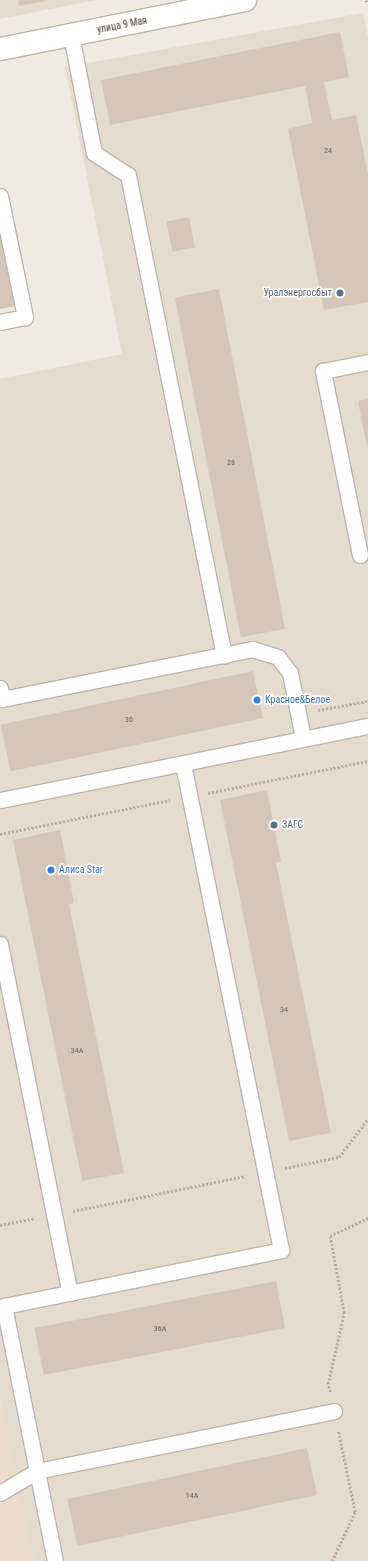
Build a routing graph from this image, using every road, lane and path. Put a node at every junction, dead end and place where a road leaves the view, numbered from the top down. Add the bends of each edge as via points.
1 (244, 0) edge
2 (366, 0) edge
3 (368, 4) edge
4 (70, 35) junction
5 (0, 49) edge
6 (0, 196) edge
7 (0, 322) edge
8 (368, 362) edge
9 (360, 555) dead end
10 (224, 655) junction
11 (0, 688) edge
12 (368, 701) edge
13 (298, 714) junction
14 (368, 726) edge
15 (303, 738) junction
16 (183, 764) junction
17 (0, 800) edge
18 (0, 944) edge
19 (368, 1119) edge
20 (265, 1172) junction
21 (54, 1214) junction
22 (368, 1218) edge
23 (0, 1225) edge
24 (70, 1293) junction
25 (334, 1411) junction
26 (37, 1471) junction
27 (0, 1493) edge
28 (55, 1561) edge
29 (332, 1561) edge

1 - 4 street, улица 9 Мая
2 - 3 path
4 - 5 street, улица 9 Мая
4 - 10 lane via 94,153 128,175
6 - 7 lane via 25,317
8 - 9 lane via 323,371
10 - 11 lane via 2,699
10 - 13 lane via 252,649 278,657 290,673
12 - 13 path
13 - 15 lane
14 - 15 lane
15 - 16 lane
16 - 17 lane
16 - 20 lane
18 - 21 lane
19 - 20 path via 339,1157
20 - 21 path
20 - 24 lane via 281,1250
21 - 23 path
21 - 24 lane
22 - 25 path via 330,1236 344,1313 328,1384
24 - 26 lane via 4,1306
25 - 26 lane
25 - 29 path via 355,1512
26 - 27 lane
26 - 28 lane

